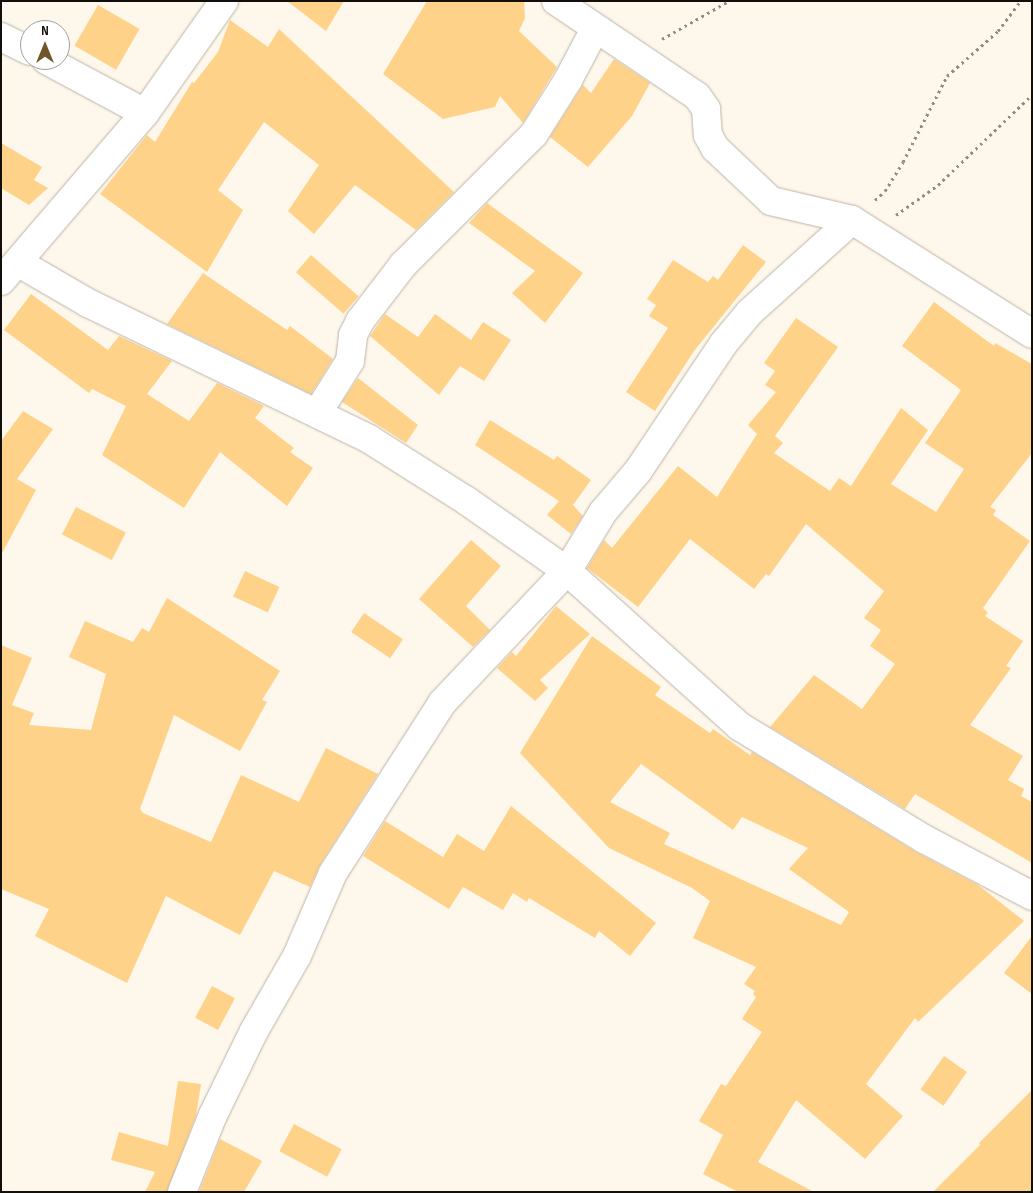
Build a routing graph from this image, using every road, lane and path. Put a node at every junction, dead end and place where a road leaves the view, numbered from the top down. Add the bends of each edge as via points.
1 (224, 1) edge
2 (556, 1) edge
3 (729, 1) edge
4 (1021, 1) edge
5 (594, 29) junction
6 (1, 37) edge
7 (20, 46) edge
8 (638, 57) junction
9 (65, 70) edge
10 (1032, 95) edge
11 (145, 113) junction
12 (852, 220) junction
13 (10, 272) edge
14 (1032, 334) edge
15 (318, 412) junction
16 (567, 570) junction
17 (1032, 896) edge
18 (182, 1192) edge

1 - 11 street
2 - 5 street
3 - 8 path via 644,49
4 - 12 path via 998,31 947,76 885,191
5 - 8 street
5 - 15 street via 568,80 534,134 403,265 360,321 353,335 350,362
6 - 7 street
8 - 12 street via 697,96 706,109 708,135 715,148 763,195 771,201
9 - 11 street
10 - 12 path via 938,185 894,216
11 - 13 street
12 - 14 street
12 - 16 street via 750,312 724,343 638,471 603,512
13 - 15 street via 97,307 294,404
15 - 16 street via 467,501
16 - 17 street via 739,726 924,839
16 - 18 street via 442,703 338,865 297,956 254,1031

